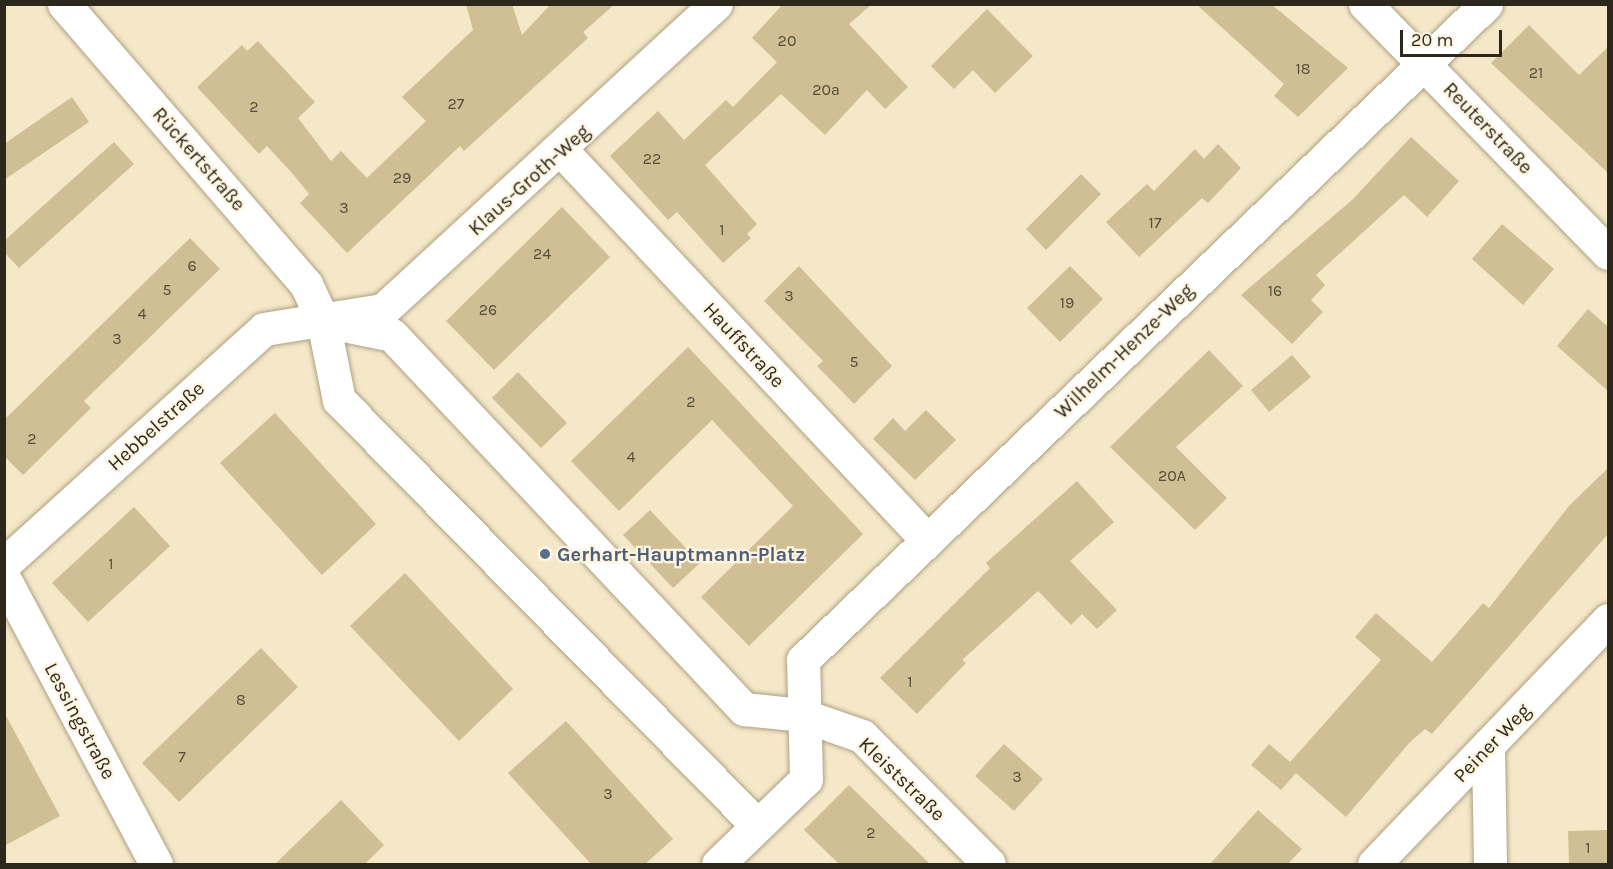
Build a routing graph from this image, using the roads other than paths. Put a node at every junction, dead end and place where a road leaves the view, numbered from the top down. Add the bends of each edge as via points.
1 (64, 4) edge
2 (716, 4) edge
3 (1365, 4) edge
4 (1486, 4) edge
5 (1425, 63) junction
6 (562, 151) junction
7 (1608, 253) edge
8 (323, 321) junction
9 (927, 540) junction
10 (4, 564) edge
11 (4, 578) edge
12 (1608, 620) edge
13 (802, 715) junction
14 (1488, 747) junction
15 (758, 825) junction
16 (156, 864) edge
17 (718, 864) edge
18 (989, 864) edge
19 (1374, 864) edge
20 (1490, 864) edge

1 - 8 street, Rückertstraße via 306,284
2 - 6 street, Klaus-Groth-Weg
3 - 5 street, Reuterstraße
4 - 5 street, Wilhelm-Henze-Weg
5 - 7 street, Reuterstraße
5 - 9 street, Wilhelm-Henze-Weg
6 - 8 street, Klaus-Groth-Weg via 383,310
6 - 9 street, Hauffstraße
8 - 10 street, Hebbelstraße via 264,328
8 - 13 street via 392,335 744,709
8 - 15 street via 339,400
9 - 13 street, Wilhelm-Henze-Weg via 803,660
11 - 16 street, Lessingstraße
12 - 14 street, Peiner Weg
13 - 15 street, Wilhelm-Henze-Weg via 806,779
13 - 18 street, Kleiststraße via 862,736
14 - 19 street, Peiner Weg
14 - 20 street
15 - 17 street, Wilhelm-Henze-Weg

